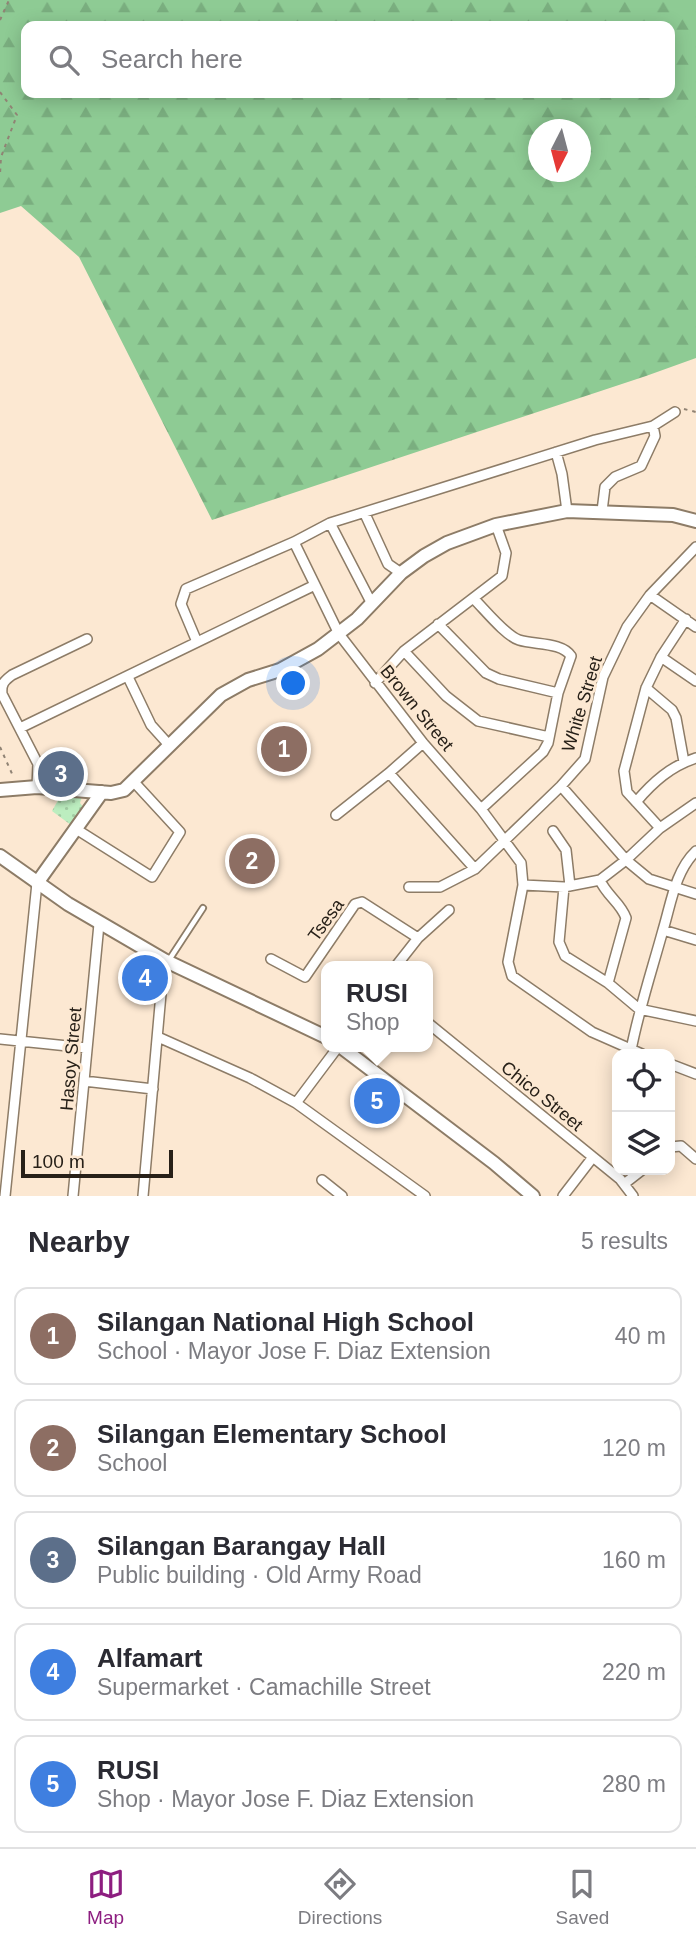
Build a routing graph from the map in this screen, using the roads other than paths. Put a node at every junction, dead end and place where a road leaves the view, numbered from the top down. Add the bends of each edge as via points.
1 (675, 412) road end
2 (653, 426) junction
3 (555, 453) junction
4 (602, 510) junction
5 (567, 511) junction
6 (365, 514) junction
7 (696, 521) edge
8 (330, 523) junction
9 (496, 525) junction
10 (294, 542) junction
11 (696, 547) edge
12 (401, 573) junction
13 (315, 585) junction
14 (650, 595) junction
15 (474, 599) junction
16 (372, 604) junction
17 (686, 619) junction
18 (438, 624) junction
19 (696, 627) edge
20 (339, 634) junction
21 (87, 639) dead end
22 (197, 642) junction
23 (404, 651) junction
24 (661, 657) junction
25 (128, 677) junction
26 (696, 681) edge
27 (375, 683) junction
28 (646, 688) junction
29 (558, 693) junction
30 (20, 728) junction
31 (549, 737) junction
32 (423, 743) junction
33 (169, 745) junction
34 (696, 758) edge
35 (684, 762) junction
36 (389, 773) junction
37 (134, 782) junction
38 (561, 786) junction
39 (37, 787) junction
40 (0, 790) edge
41 (102, 792) junction
42 (636, 802) junction
43 (696, 803) edge
44 (481, 809) junction
45 (336, 816) dead end
46 (660, 828) junction
47 (76, 829) junction
48 (554, 831) dead end
49 (505, 839) junction
50 (696, 851) edge
51 (0, 856) edge
52 (626, 860) junction
53 (475, 869) junction
54 (600, 880) junction
55 (37, 883) junction
56 (523, 885) junction
57 (567, 886) junction
58 (409, 887) dead end
59 (674, 887) junction
60 (696, 894) edge
61 (203, 908) dead end
62 (449, 910) dead end
63 (99, 924) junction
64 (663, 930) junction
65 (418, 938) junction
66 (696, 940) edge
67 (271, 959) dead end
68 (166, 961) junction
69 (400, 961) edge
70 (608, 983) junction
71 (639, 1009) junction
72 (696, 1021) edge
73 (433, 1027) edge
74 (321, 1035) edge
75 (158, 1037) junction
76 (0, 1039) edge
77 (20, 1041) junction
78 (88, 1048) junction
79 (630, 1049) edge
80 (632, 1049) edge
81 (335, 1052) edge
82 (346, 1052) edge
83 (675, 1066) edge
84 (696, 1074) edge
85 (84, 1081) junction
86 (153, 1089) junction
87 (296, 1102) junction
88 (675, 1146) edge
89 (593, 1157) junction
90 (696, 1159) edge
91 (636, 1175) edge
92 (322, 1180) dead end
93 (624, 1184) junction
94 (411, 1191) edge
95 (338, 1195) edge
96 (5, 1196) edge
97 (73, 1196) edge
98 (142, 1196) edge
99 (425, 1196) edge
100 (533, 1196) edge
101 (563, 1196) edge
102 (633, 1196) edge

1 - 2 street
2 - 3 street
2 - 4 street via 655,436 641,466 615,477 605,487
3 - 5 street
3 - 6 street
4 - 5 street
4 - 7 street
5 - 9 street
6 - 8 street
6 - 12 street via 388,564
8 - 10 street
8 - 16 street
9 - 12 street via 447,543
9 - 15 street via 506,553 505,566 502,576
10 - 13 street, Brown Street
10 - 22 street via 186,589 181,604
11 - 14 street, White Street
12 - 16 street
13 - 20 street, Brown Street
13 - 22 street
14 - 17 street
14 - 38 street, White Street via 627,627 603,677 585,759
15 - 18 street
15 - 29 street via 511,636 569,652
16 - 20 street
17 - 19 street
17 - 24 street
18 - 23 street
18 - 29 street via 486,673
20 - 27 street, Brown Street
20 - 33 street via 298,661 221,695
21 - 30 street via 4,681 2,694
22 - 25 street
23 - 27 street
23 - 31 street via 446,696 478,721
24 - 26 street
24 - 28 street
25 - 30 street
25 - 33 street via 151,724
27 - 32 street, Brown Street
28 - 35 street via 672,710
28 - 42 street via 624,771 626,792
29 - 31 street
30 - 39 street via 38,765
31 - 44 street via 543,752
32 - 36 street
32 - 44 street, Brown Street
33 - 37 street
34 - 35 street
35 - 42 street via 655,780
36 - 45 street
36 - 53 street
37 - 41 street via 119,792
37 - 47 street via 180,832 152,877
38 - 49 street, White Street
38 - 52 street
39 - 40 street
39 - 41 street
41 - 47 street
42 - 46 street
43 - 46 street
44 - 49 street, Brown Street
46 - 52 street
47 - 55 street
48 - 57 street via 566,850
49 - 53 street, White Street
49 - 56 street, Brown Street via 521,863
50 - 59 street
51 - 55 street
52 - 54 street
52 - 59 street via 649,879
53 - 58 street, White Street via 440,887
54 - 57 street
54 - 70 street via 626,918
55 - 63 street
55 - 77 street
56 - 57 street
56 - 79 street via 508,962 512,976 592,1032
57 - 70 street via 559,942 562,951
59 - 60 street
59 - 64 street
61 - 68 lane
62 - 65 street
63 - 68 street
63 - 78 street, Hasoy Street
64 - 66 street
64 - 71 street
65 - 67 street, Tsesa via 362,902 355,904 305,977
65 - 69 street
68 - 74 street
68 - 75 street
70 - 71 street
71 - 72 street
71 - 80 street
73 - 89 street, Chico Street
75 - 86 street
75 - 87 street
76 - 77 street
77 - 78 street
77 - 96 street
78 - 85 street, Hasoy Street
81 - 87 street
82 - 100 street
83 - 84 street
85 - 86 street
85 - 97 street, Hasoy Street
86 - 98 street
87 - 94 street
88 - 90 street via 686,1148
89 - 93 street, Chico Street
89 - 101 street
91 - 93 street
92 - 95 street
93 - 102 street, Chico Street
94 - 99 street

